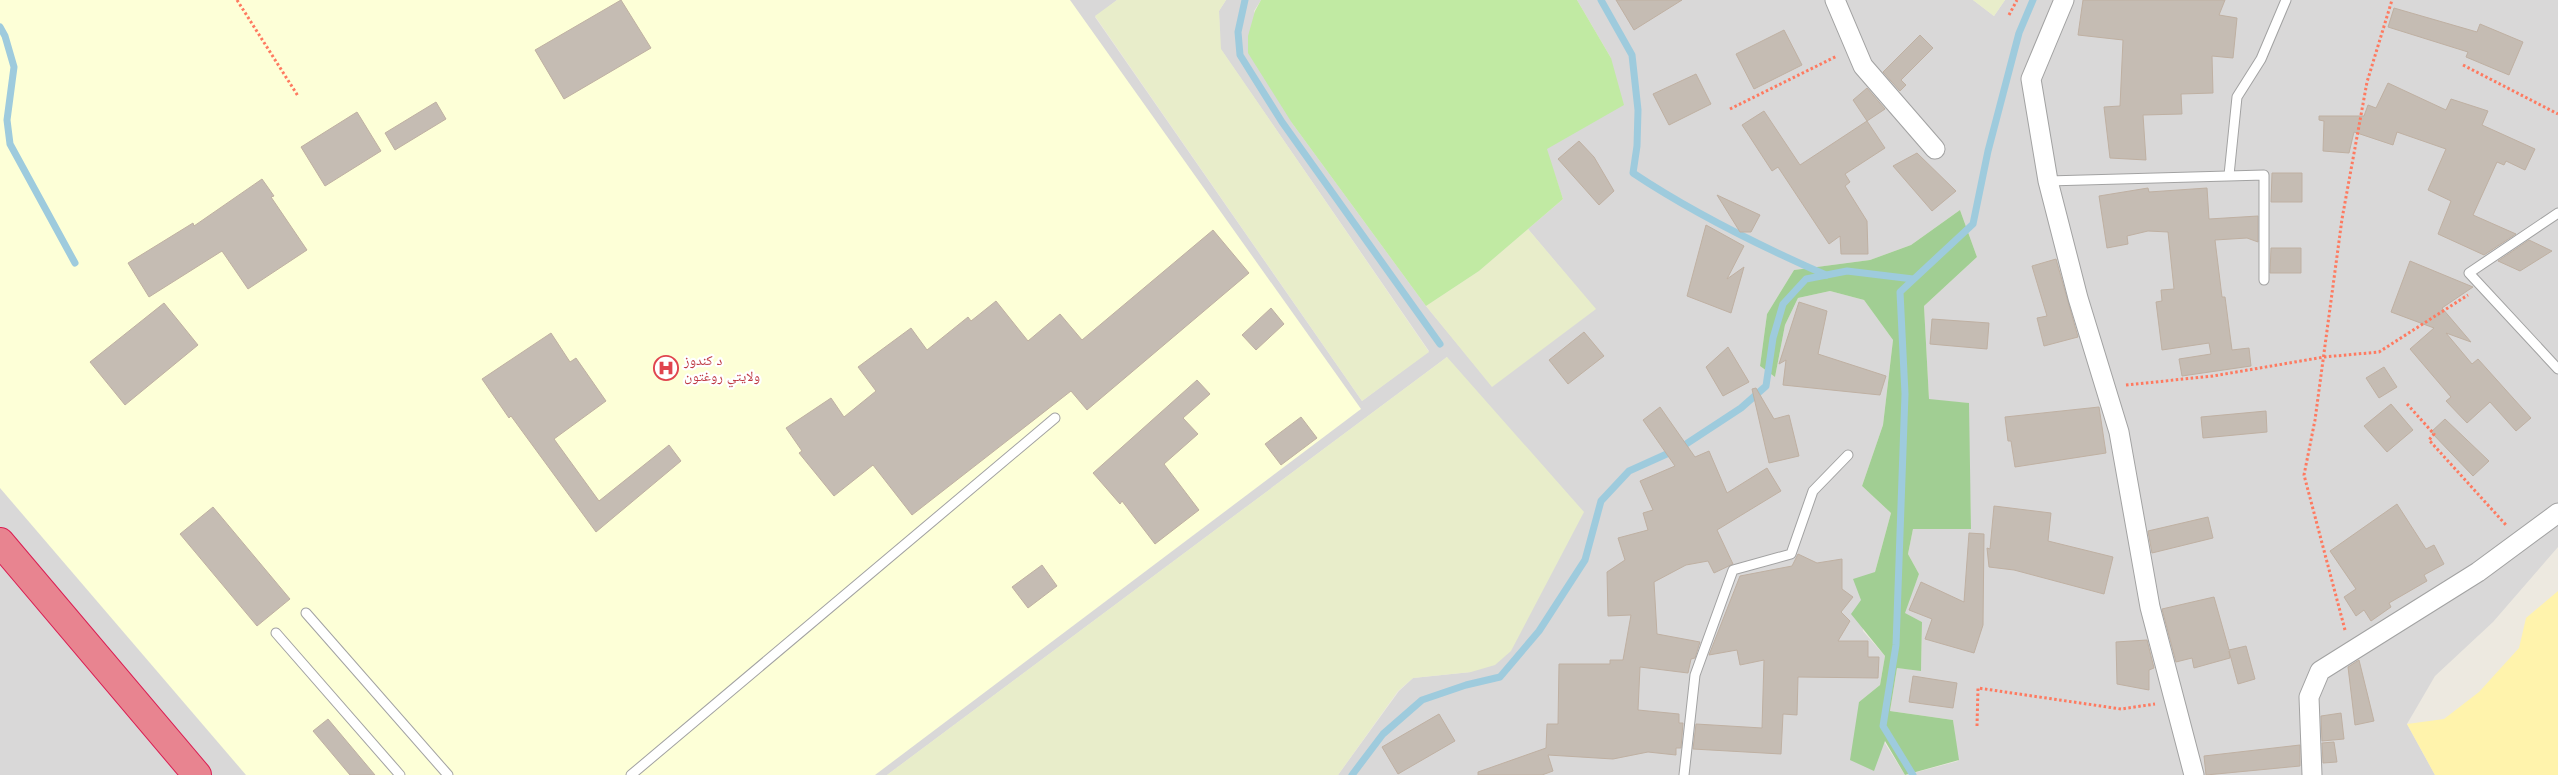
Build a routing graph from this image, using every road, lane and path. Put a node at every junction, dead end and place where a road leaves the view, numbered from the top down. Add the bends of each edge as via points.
1 (237, 0) edge
2 (1835, 0) edge
3 (2017, 0) edge
4 (2064, 0) edge
5 (2286, 0) edge
6 (2392, 0) edge
7 (2009, 15) dead end
8 (1855, 47) junction
9 (2462, 65) dead end
10 (298, 96) dead end
11 (1730, 109) dead end
12 (2558, 114) edge
13 (1935, 149) dead end
14 (2229, 175) junction
15 (2048, 181) junction
16 (2558, 213) edge
17 (2264, 280) dead end
18 (2481, 286) junction
19 (2324, 357) junction
20 (2558, 369) edge
21 (2106, 387) junction
22 (2408, 404) dead end
23 (1055, 418) dead end
24 (1848, 455) dead end
25 (2558, 513) edge
26 (2520, 541) junction
27 (0, 542) edge
28 (306, 613) dead end
29 (276, 633) dead end
30 (2351, 650) junction
31 (2175, 701) junction
32 (1977, 726) dead end
33 (197, 775) edge
34 (400, 775) edge
35 (448, 775) edge
36 (632, 775) edge
37 (1684, 775) edge
38 (2194, 775) edge
39 (2312, 775) edge

1 - 10 path
2 - 8 street
3 - 7 path
4 - 15 street via 2031,79
5 - 14 lane via 2261,59 2237,97
6 - 19 path via 2367,82 2342,219
8 - 11 path
8 - 13 street via 1863,66
9 - 12 path
14 - 15 lane
14 - 17 lane via 2264,175
15 - 21 street via 2073,280
16 - 18 lane via 2469,273
18 - 19 path via 2379,352
18 - 20 lane
19 - 21 path via 2213,376
19 - 30 path via 2304,475
21 - 31 street via 2119,432 2150,607
22 - 26 path via 2434,434 2429,440
23 - 36 lane
24 - 37 lane via 1813,491 1791,554 1733,570 1695,675
25 - 26 street
26 - 30 street via 2478,572
27 - 33 highway
28 - 35 lane
29 - 34 lane
30 - 39 street via 2320,671 2309,697
31 - 32 path via 2120,709 1978,688
31 - 38 street

